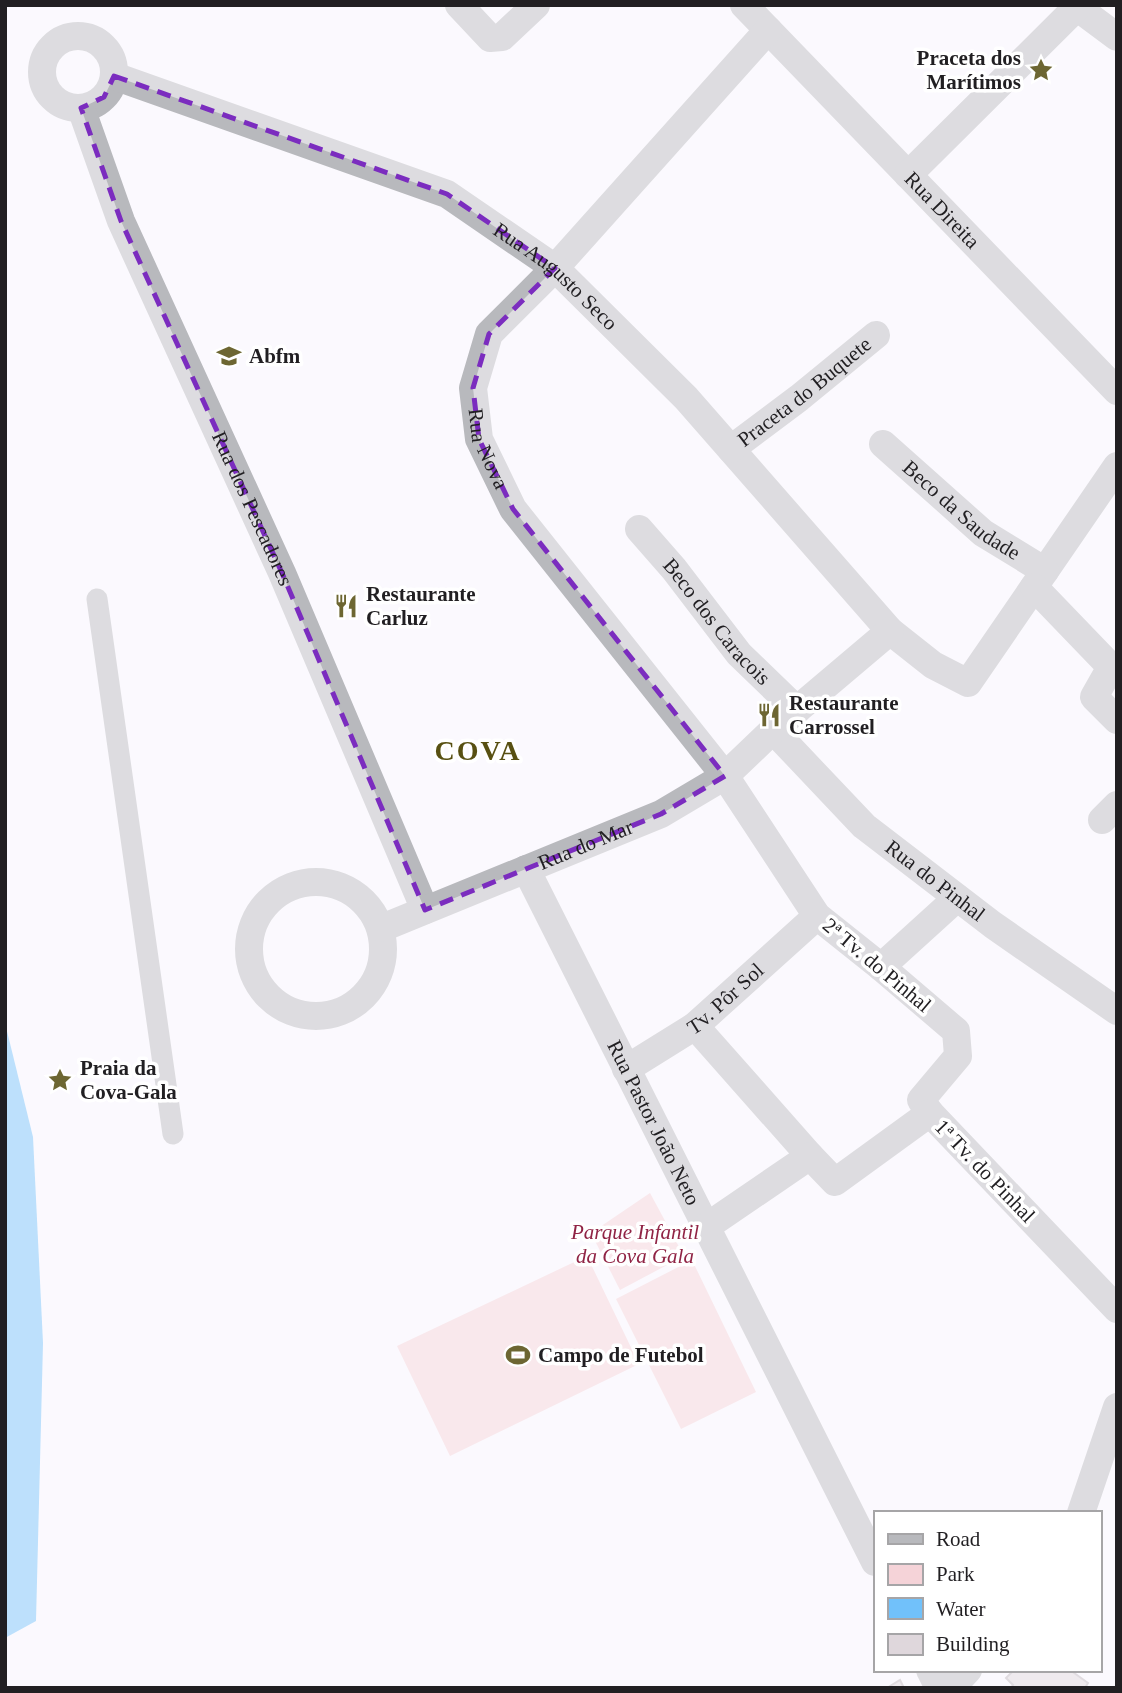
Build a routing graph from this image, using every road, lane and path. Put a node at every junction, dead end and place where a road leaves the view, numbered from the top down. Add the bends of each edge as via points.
1 (459, 5) edge
2 (536, 5) edge
3 (744, 5) edge
4 (1075, 6) edge
5 (768, 30) junction
6 (1117, 37) edge
7 (114, 76) junction
8 (81, 108) junction
9 (908, 175) junction
10 (555, 268) junction
11 (876, 335) dead end
12 (1117, 391) edge
13 (883, 444) dead end
14 (731, 449) junction
15 (1117, 466) edge
16 (639, 529) dead end
17 (1039, 579) junction
18 (97, 599) dead end
19 (890, 631) junction
20 (797, 710) junction
21 (1117, 720) edge
22 (773, 730) junction
23 (724, 776) junction
24 (526, 869) junction
25 (957, 898) junction
26 (425, 910) junction
27 (817, 916) junction
28 (382, 928) junction
29 (881, 967) junction
30 (1117, 1011) edge
31 (695, 1026) junction
32 (626, 1069) junction
33 (930, 1113) junction
34 (173, 1133) dead end
35 (810, 1156) junction
36 (706, 1227) junction
37 (1117, 1309) edge
38 (1117, 1407) edge
39 (1082, 1511) edge
40 (874, 1560) edge
41 (931, 1672) edge
42 (966, 1672) edge
43 (939, 1688) edge
44 (951, 1688) edge

1 - 2 street via 490,38 502,37
3 - 5 street, Rua Direita
4 - 6 street
4 - 9 street
5 - 9 street, Rua Direita
5 - 10 street, Rua Nova
7 - 8 street via 104,97
7 - 8 street via 110,55 92,39 80,36 55,44 43,65 47,90 63,104
7 - 10 street, Rua Augusto Seco via 447,194
8 - 26 street, Rua dos Pescadores via 121,221 282,573
9 - 12 street, Rua Direita
10 - 14 street, Rua Augusto Seco
10 - 23 street, Rua Nova via 489,334 473,388 479,439 513,509
11 - 14 street, Praceta do Buquete
13 - 17 street, Beco da Saudade
14 - 19 street, Rua Augusto Seco
15 - 17 street
16 - 20 street, Beco dos Caracois via 738,654
17 - 19 street, Rua Augusto Seco via 968,684 933,665
17 - 21 street, Beco da Saudade via 1111,667 1094,697
18 - 34 street
19 - 20 street, Rua do Mar
20 - 22 street, Rua do Mar
22 - 23 street, Rua do Mar
22 - 25 street, Rua do Pinhal via 864,826
23 - 24 street, Rua do Mar via 661,814
23 - 27 street, 2ª Tv. do Pinhal
24 - 26 street, Rua do Mar
24 - 32 street, Rua Pastor João Neto
25 - 29 street
25 - 30 street, Rua do Pinhal
26 - 28 street, Rua do Mar
27 - 29 street, 2ª Tv. do Pinhal
27 - 31 street, Tv. Pôr Sol
28 - 28 street via 356,895 335,885 312,882 289,887 259,913 250,934 252,970 263,991 279,1005 306,1015 330,1014 355,1004 371,987 383,956
29 - 33 street, 2ª Tv. do Pinhal via 956,1031 958,1056 920,1100
31 - 32 street, Tv. Pôr Sol
31 - 35 street
32 - 36 street, Rua Pastor João Neto
33 - 35 street, 1ª Tv. do Pinhal via 835,1182
33 - 37 street, 1ª Tv. do Pinhal
35 - 36 street
36 - 40 street, Rua Pastor João Neto
38 - 39 street
41 - 43 street
42 - 44 street

